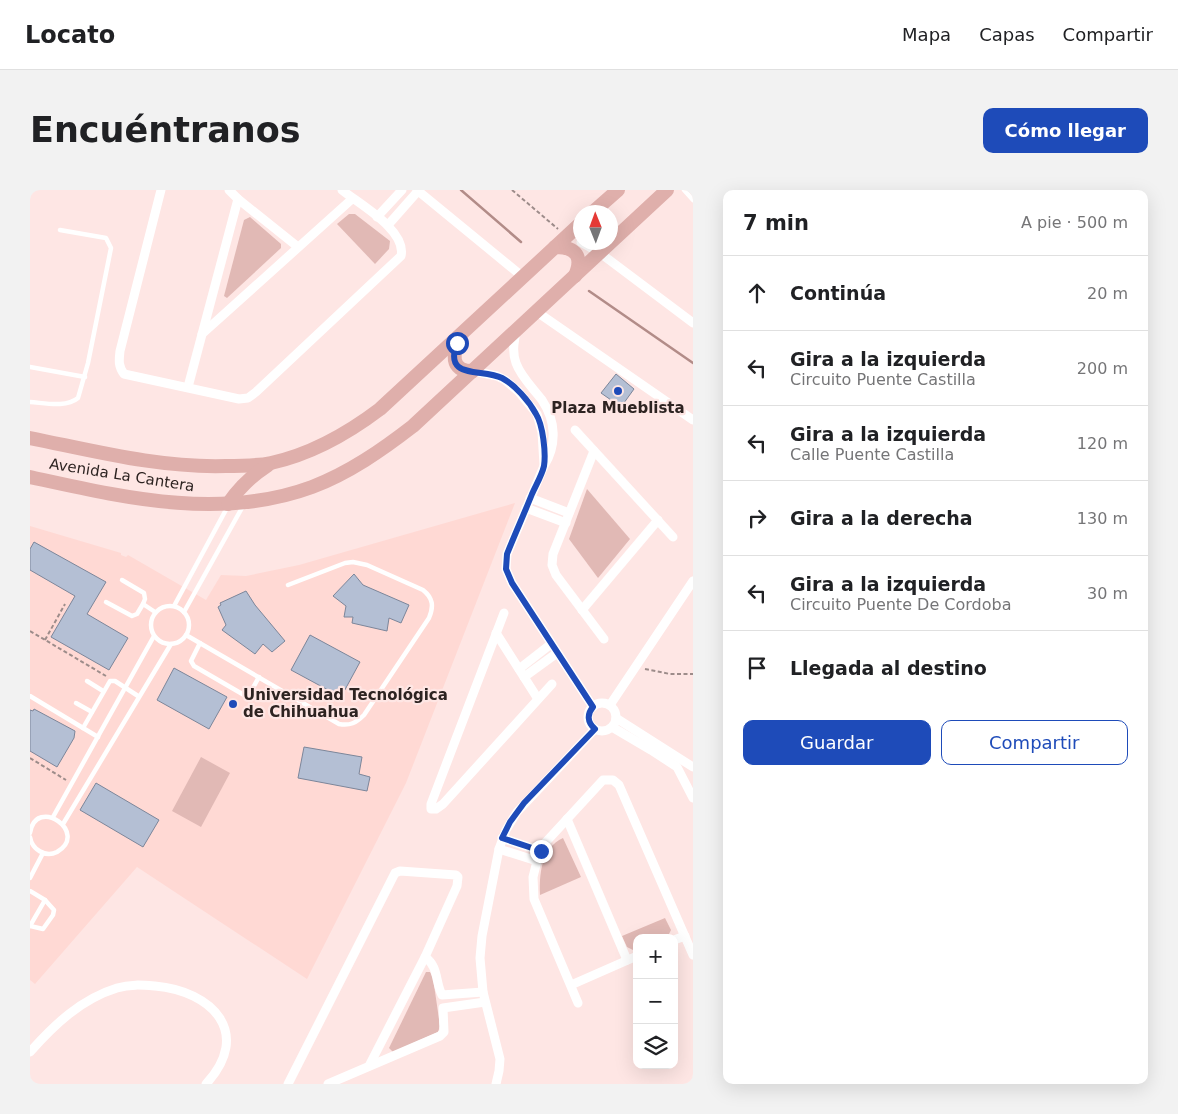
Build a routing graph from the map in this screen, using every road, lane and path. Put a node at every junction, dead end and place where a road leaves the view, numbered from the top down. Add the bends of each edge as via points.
1 (161, 190) edge
2 (229, 190) edge
3 (342, 190) edge
4 (402, 190) edge
5 (418, 190) edge
6 (512, 190) edge
7 (618, 190) edge
8 (667, 190) edge
9 (684, 190) edge
10 (238, 199) junction
11 (352, 199) junction
12 (693, 200) edge
13 (601, 205) edge
14 (377, 217) junction
15 (388, 225) junction
16 (60, 230) dead end
17 (573, 230) edge
18 (618, 234) edge
19 (566, 237) junction
20 (573, 239) edge
21 (556, 247) junction
22 (298, 248) junction
23 (601, 250) edge
24 (614, 250) edge
25 (575, 276) junction
26 (522, 277) junction
27 (537, 312) junction
28 (693, 323) edge
29 (516, 332) junction
30 (461, 333) junction
31 (202, 334) junction
32 (30, 367) edge
33 (473, 371) junction
34 (85, 377) junction
35 (528, 383) junction
36 (188, 387) junction
37 (518, 391) junction
38 (30, 402) edge
39 (693, 420) edge
40 (575, 430) dead end
41 (31, 437) edge
42 (594, 451) junction
43 (270, 463) junction
44 (544, 466) junction
45 (30, 477) edge
46 (530, 498) junction
47 (244, 503) junction
48 (228, 504) junction
49 (526, 508) junction
50 (569, 513) junction
51 (658, 520) junction
52 (566, 523) junction
53 (673, 537) dead end
54 (122, 580) dead end
55 (693, 581) edge
56 (288, 585) dead end
57 (106, 602) dead end
58 (65, 604) dead end
59 (143, 604) junction
60 (174, 606) junction
61 (582, 610) junction
62 (156, 612) junction
63 (184, 612) junction
64 (504, 613) dead end
65 (30, 631) edge
66 (496, 633) junction
67 (186, 635) junction
68 (154, 636) junction
69 (604, 639) dead end
70 (45, 640) junction
71 (200, 643) junction
72 (171, 644) junction
73 (552, 644) junction
74 (557, 652) junction
75 (636, 667) junction
76 (519, 669) junction
77 (693, 674) edge
78 (258, 677) junction
79 (524, 677) junction
80 (113, 680) junction
81 (87, 681) dead end
82 (552, 684) dead end
83 (126, 688) junction
84 (104, 691) junction
85 (30, 696) edge
86 (138, 696) junction
87 (538, 699) junction
88 (76, 703) dead end
89 (610, 705) junction
90 (593, 707) junction
91 (92, 712) junction
92 (616, 718) junction
93 (612, 727) junction
94 (83, 728) junction
95 (595, 729) junction
96 (98, 737) junction
97 (653, 746) junction
98 (30, 758) edge
99 (693, 768) edge
100 (72, 784) junction
101 (693, 798) edge
102 (53, 817) junction
103 (567, 819) junction
104 (63, 824) junction
105 (30, 830) edge
106 (30, 835) edge
107 (502, 838) junction
108 (499, 849) junction
109 (541, 851) junction
110 (43, 853) junction
111 (537, 861) junction
112 (30, 878) edge
113 (30, 890) edge
114 (45, 900) junction
115 (30, 926) edge
116 (685, 936) junction
117 (678, 939) edge
118 (693, 955) edge
119 (425, 957) junction
120 (633, 958) edge
121 (627, 960) junction
122 (571, 984) junction
123 (484, 997) junction
124 (578, 1003) dead end
125 (30, 1052) edge
126 (370, 1066) junction
127 (206, 1084) edge
128 (288, 1084) edge
129 (328, 1084) edge
130 (496, 1084) edge

1 - 36 street via 119,363 124,374
2 - 10 street
3 - 11 street
4 - 14 street
5 - 15 street
5 - 26 street
6 - 19 path
7 - 13 main road
8 - 18 main road, Avenida La Cantera
9 - 12 lane
10 - 22 street
10 - 31 street
11 - 14 street
11 - 22 street
14 - 15 street
15 - 36 street via 400,242 401,256 256,392 248,398 239,398
16 - 34 lane via 106,238 111,248
17 - 19 main road, Avenida La Cantera
19 - 20 street
19 - 21 main road, Avenida La Cantera
21 - 25 main road via 565,247 576,253 579,267
21 - 26 main road, Avenida La Cantera
22 - 31 street
23 - 25 main road, Avenida La Cantera
24 - 28 street
25 - 27 main road, Avenida La Cantera
26 - 30 main road, Avenida La Cantera
27 - 29 main road, Avenida La Cantera
27 - 39 street
29 - 33 main road, Avenida La Cantera
29 - 35 street via 513,349 516,362
30 - 33 main road via 454,350 454,360 461,369
30 - 43 main road, Avenida La Cantera via 380,409 357,426 310,451
31 - 36 street
32 - 34 lane
33 - 37 street via 497,376
33 - 47 main road, Avenida La Cantera via 413,426 352,468 312,487
34 - 38 lane via 74,401 64,404
35 - 37 street
35 - 44 street via 547,408 553,426 553,446
37 - 44 street via 537,414
40 - 42 street
41 - 43 main road, Avenida La Cantera via 178,466
42 - 50 street
42 - 51 street
43 - 48 main road via 248,479
44 - 46 street
45 - 48 main road, Avenida La Cantera via 146,499
46 - 49 street
46 - 50 street
47 - 48 main road, Avenida La Cantera
47 - 63 lane
48 - 60 lane
49 - 52 street
49 - 73 street via 507,554 506,569
50 - 52 street
51 - 53 street
51 - 61 street
52 - 61 street via 553,554 552,565
54 - 59 lane via 144,592
55 - 75 street
56 - 78 lane via 345,563 361,563 423,590 429,594 433,606 429,618 357,722 338,724
57 - 59 lane via 132,616
58 - 70 path
59 - 62 lane
60 - 62 lane
60 - 63 lane
61 - 69 street
62 - 68 lane via 150,624
63 - 67 lane via 189,623
64 - 66 street
65 - 70 path
66 - 76 street
66 - 87 street via 431,809 443,804
67 - 71 lane
67 - 72 lane
68 - 72 lane
68 - 83 lane
70 - 80 path
71 - 78 lane
71 - 78 lane via 191,661 194,666 244,695 250,693
72 - 86 lane
73 - 74 street
73 - 76 street
74 - 79 street
74 - 90 street
75 - 77 path via 670,674
75 - 89 street
76 - 79 street
79 - 87 street
80 - 83 lane
80 - 84 lane
81 - 84 lane
82 - 87 street
83 - 86 lane
83 - 96 lane
84 - 91 lane
85 - 94 lane
86 - 104 lane
88 - 91 lane
89 - 90 street via 600,703
89 - 92 street
90 - 95 street via 588,716
91 - 94 lane
92 - 93 street
92 - 97 street
93 - 95 street via 605,731
93 - 97 street
94 - 96 lane
95 - 107 street via 524,803
96 - 100 lane
97 - 99 street
97 - 101 street via 680,771
98 - 100 path
100 - 102 lane
102 - 104 lane
102 - 105 lane via 42,818
103 - 109 street
103 - 116 street via 604,780 617,782
103 - 121 street
104 - 110 lane via 67,834 65,844 53,853
105 - 106 lane
106 - 110 lane via 34,846
107 - 108 street
107 - 109 street
108 - 111 street
108 - 123 street via 480,947
109 - 111 street
110 - 112 lane
111 - 122 street via 533,877 534,899
113 - 114 lane
114 - 115 lane
114 - 115 lane via 53,907 53,914 43,929
116 - 117 street
116 - 118 street
119 - 123 street via 436,970 442,995
119 - 126 street
119 - 128 street via 457,886 458,877 397,872
120 - 121 street
121 - 122 street
122 - 124 street
123 - 126 street via 443,1008 444,1032 440,1036
123 - 130 street via 500,1059
125 - 127 street via 54,1025 95,997 129,985 174,988 210,1006 224,1027 226,1041 220,1062
126 - 129 street

